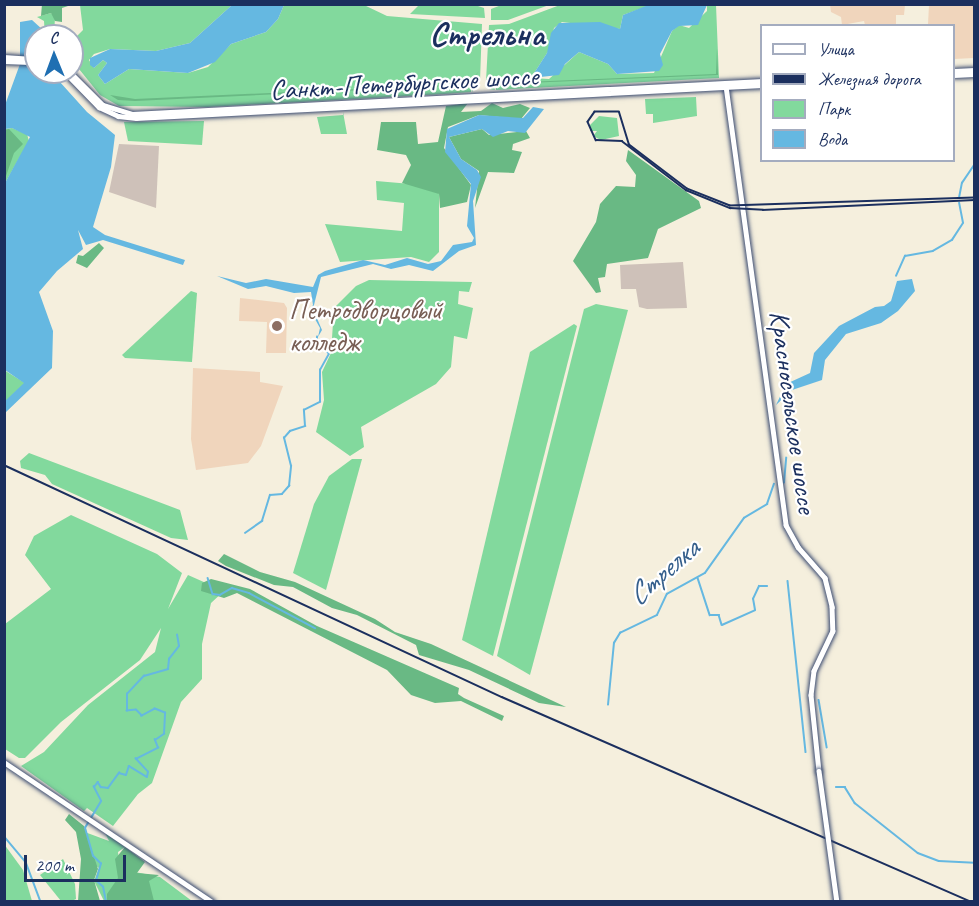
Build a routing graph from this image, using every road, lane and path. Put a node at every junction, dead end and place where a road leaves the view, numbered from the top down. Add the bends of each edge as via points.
1 (4, 59) edge
2 (24, 60) edge
3 (975, 72) edge
4 (955, 73) edge
5 (760, 83) edge
6 (77, 84) edge
7 (82, 84) edge
8 (726, 85) junction
9 (4, 762) edge
10 (212, 902) edge
11 (837, 902) edge

1 - 2 main road
3 - 4 main road
5 - 8 main road, Санкт-Петербургское шоссе
6 - 8 main road, Санкт-Петербургское шоссе via 99,107 136,118
7 - 8 main road, Санкт-Петербургское шоссе via 103,105 132,114
8 - 11 main road, Красносельское шоссе, bridge via 786,525 798,547 825,578 832,607 832,632 814,670 811,694
9 - 10 main road

